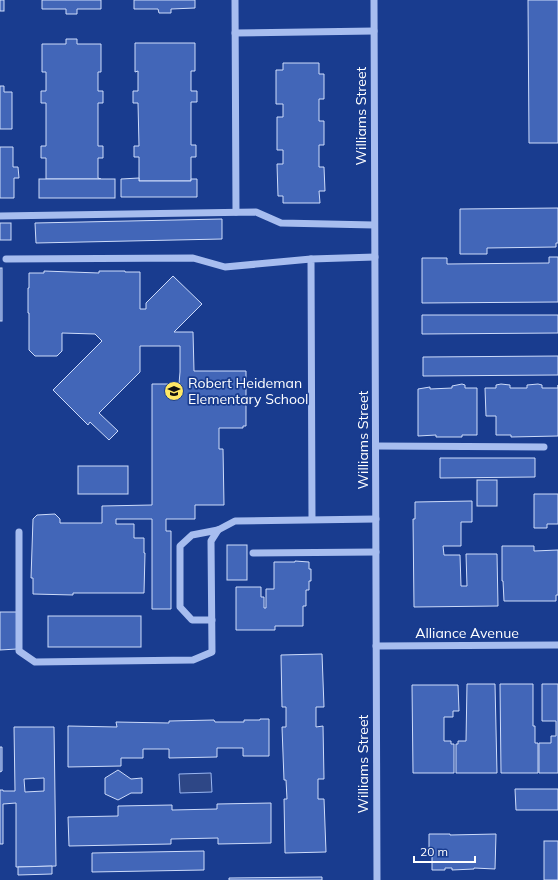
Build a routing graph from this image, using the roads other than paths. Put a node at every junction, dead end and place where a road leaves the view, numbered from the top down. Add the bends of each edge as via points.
1 (235, 0) edge
2 (374, 0) edge
3 (374, 30) junction
4 (235, 33) junction
5 (236, 212) junction
6 (0, 216) edge
7 (374, 225) junction
8 (375, 257) junction
9 (6, 259) dead end
10 (311, 259) junction
11 (376, 446) junction
12 (544, 447) dead end
13 (312, 519) junction
14 (376, 519) junction
15 (218, 530) junction
16 (18, 532) dead end
17 (376, 552) junction
18 (253, 553) dead end
19 (212, 620) junction
20 (558, 645) edge
21 (376, 646) junction
22 (377, 880) edge

1 - 4 street
2 - 3 street, Williams Street
3 - 4 street
3 - 7 street, Williams Street
4 - 5 street
5 - 6 street
5 - 7 street via 256,212 281,223
7 - 8 street, Williams Street
8 - 10 street
8 - 11 street, Williams Street
9 - 10 street via 193,258 225,266
10 - 13 street
11 - 12 street
11 - 14 street, Williams Street
13 - 14 street
13 - 15 street via 234,521
14 - 17 street, Williams Street
15 - 19 street via 211,541
15 - 19 street via 192,535 180,546 180,607 192,620
16 - 19 street via 19,651 35,662 193,660 212,652
17 - 18 street
17 - 21 street, Williams Street
20 - 21 street, Alliance Avenue
21 - 22 street, Williams Street

